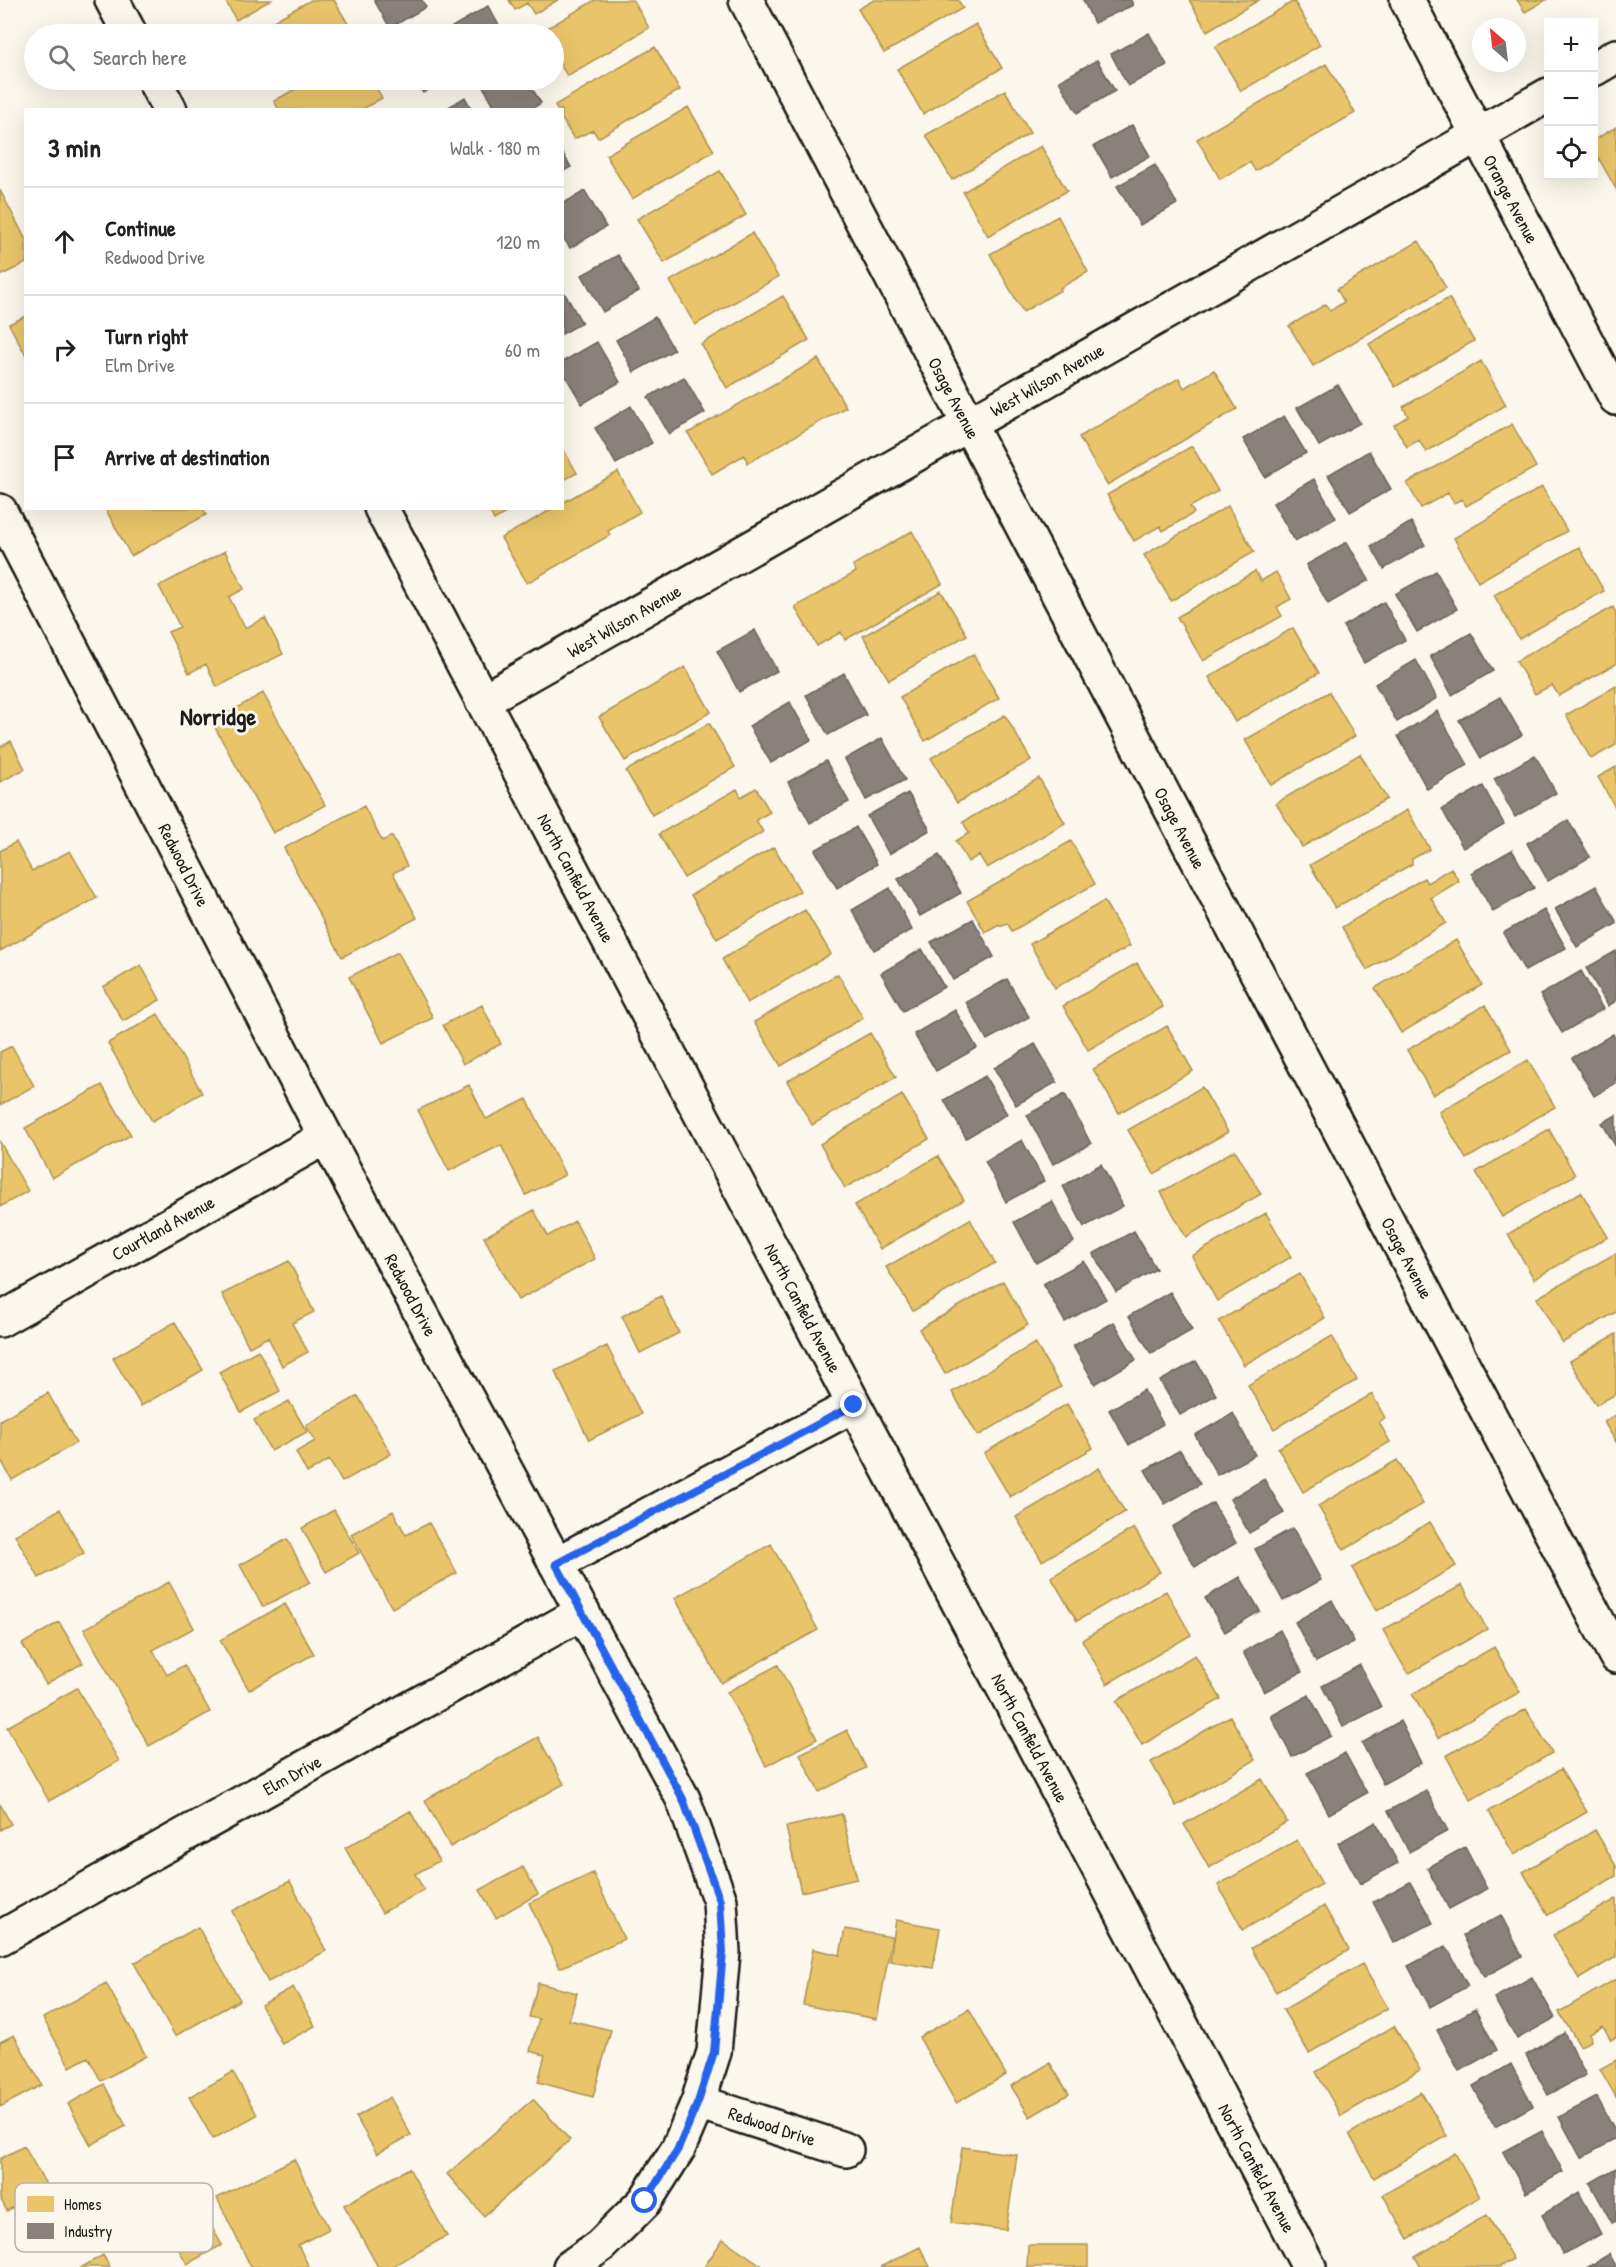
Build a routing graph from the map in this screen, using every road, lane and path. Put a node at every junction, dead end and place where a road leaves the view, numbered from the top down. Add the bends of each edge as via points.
1 (112, 0) edge
2 (746, 0) edge
3 (1407, 0) edge
4 (125, 24) edge
5 (1616, 56) edge
6 (1598, 66) edge
7 (159, 90) edge
8 (1544, 97) edge
9 (169, 108) edge
10 (1478, 136) junction
11 (1616, 398) edge
12 (968, 425) junction
13 (382, 510) edge
14 (0, 511) edge
15 (482, 701) junction
16 (326, 1137) junction
17 (0, 1320) edge
18 (854, 1405) junction
19 (556, 1564) junction
20 (583, 1612) junction
21 (1616, 1656) edge
22 (0, 1938) edge
23 (698, 2102) junction
24 (846, 2150) dead end
25 (570, 2267) edge
26 (1309, 2267) edge

1 - 4 street
2 - 12 street, Osage Avenue
3 - 10 street, Orange Avenue
5 - 6 street
7 - 9 street
8 - 10 street, West Wilson Avenue
10 - 11 street, Orange Avenue
10 - 12 street, West Wilson Avenue
12 - 15 street, West Wilson Avenue
12 - 21 street, Osage Avenue
13 - 15 street, North Canfield Avenue
14 - 16 street, Redwood Drive
15 - 18 street, North Canfield Avenue
16 - 17 street, Courtland Avenue
16 - 19 street, Redwood Drive
18 - 19 street
18 - 26 street, North Canfield Avenue
19 - 20 street, Redwood Drive
20 - 22 street, Elm Drive
20 - 23 street, Redwood Drive via 683,1799 720,1901 720,2002 714,2052
23 - 24 street, Redwood Drive
23 - 25 street, Redwood Drive via 678,2149 645,2201 600,2246

